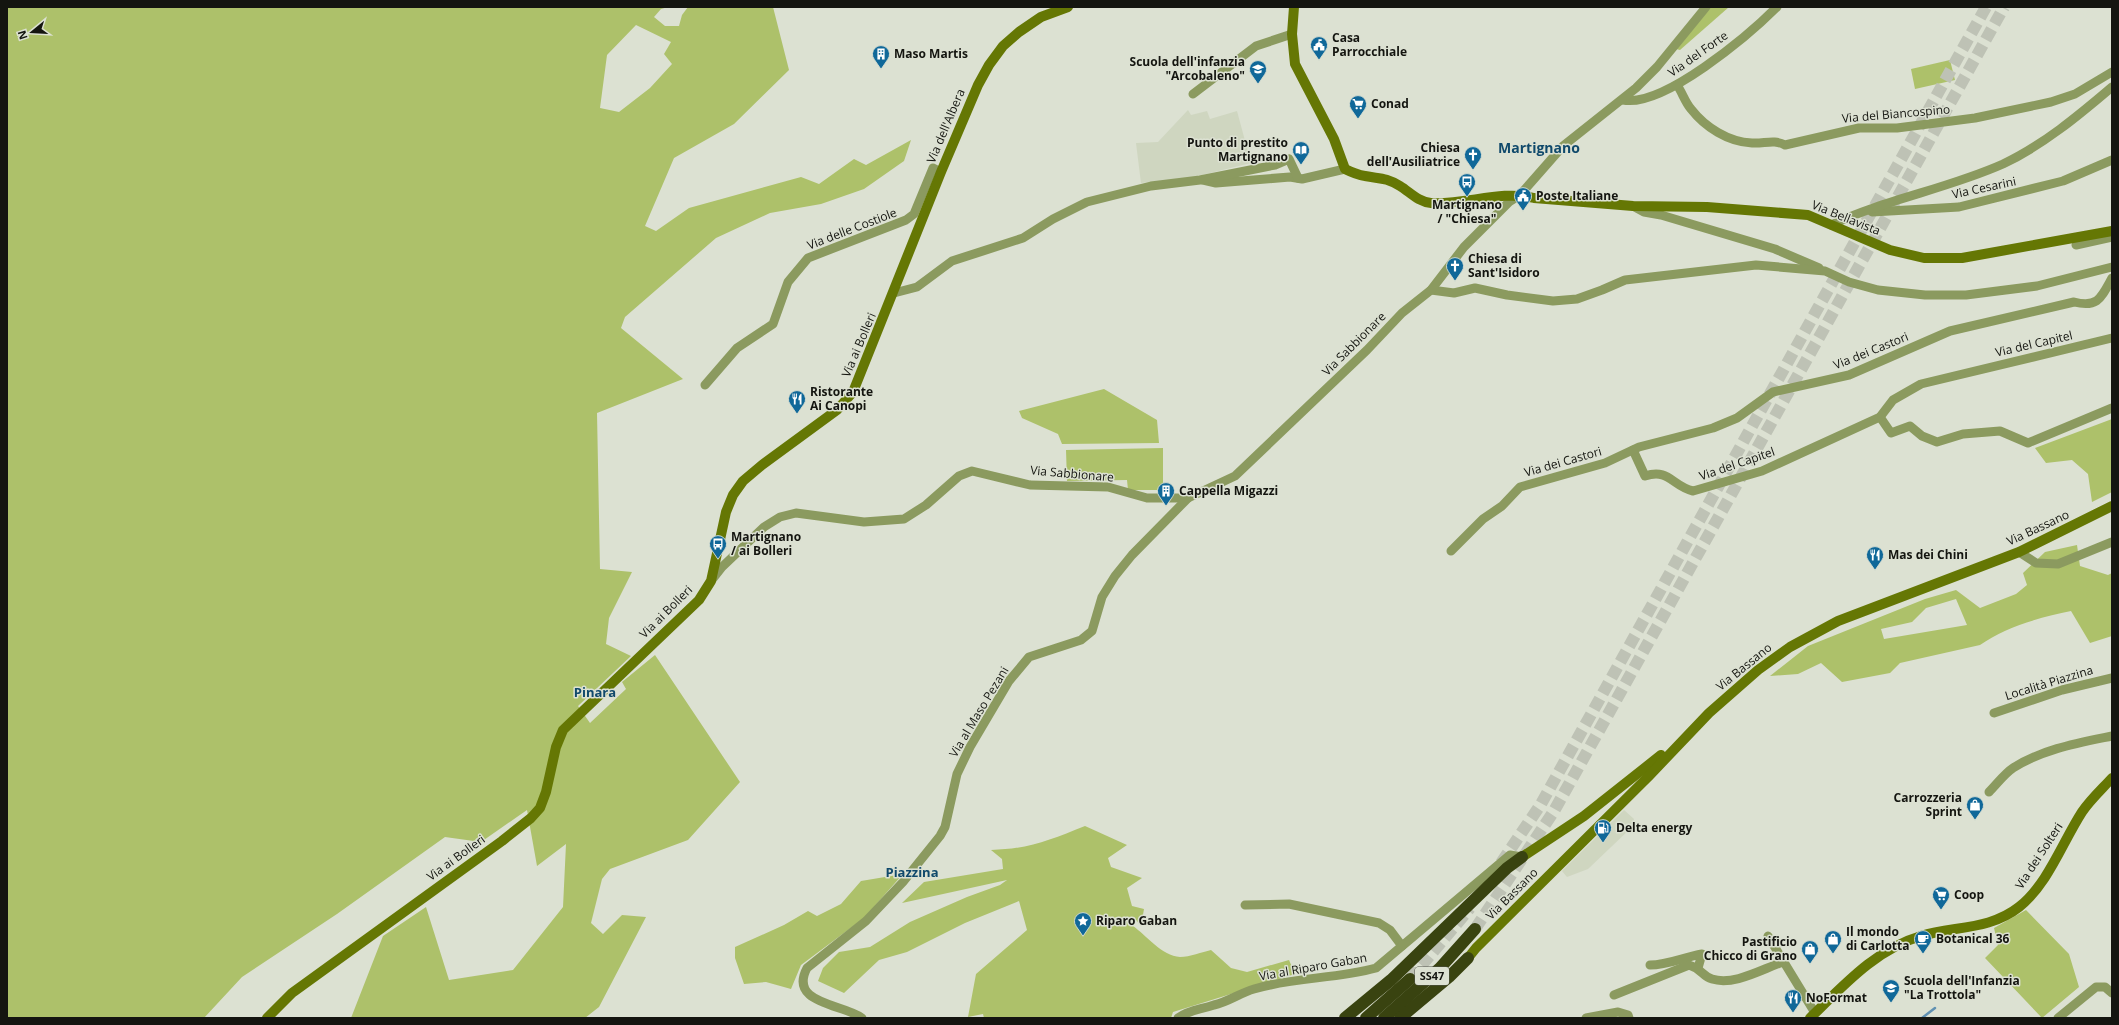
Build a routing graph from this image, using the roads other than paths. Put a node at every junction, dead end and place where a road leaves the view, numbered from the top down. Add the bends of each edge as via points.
1 (1068, 7) edge
2 (1294, 7) edge
3 (1706, 7) edge
4 (1777, 7) edge
5 (1292, 34) junction
6 (2112, 72) edge
7 (1677, 85) junction
8 (2112, 87) edge
9 (1193, 94) dead end
10 (2112, 94) edge
11 (1623, 100) junction
12 (2088, 107) junction
13 (2112, 160) edge
14 (1345, 169) junction
15 (941, 172) junction
16 (1298, 178) junction
17 (1202, 180) junction
18 (1520, 195) junction
19 (1633, 206) junction
20 (1855, 214) junction
21 (1831, 225) junction
22 (2112, 231) edge
23 (2112, 237) edge
24 (2076, 245) dead end
25 (2112, 267) edge
26 (1825, 271) junction
27 (2112, 278) edge
28 (1431, 290) junction
29 (894, 293) junction
30 (2112, 338) edge
31 (705, 385) dead end
32 (2112, 408) edge
33 (1880, 417) junction
34 (1633, 450) junction
35 (1188, 498) junction
36 (2112, 506) edge
37 (2112, 542) edge
38 (1451, 551) dead end
39 (2020, 552) junction
40 (711, 581) junction
41 (2112, 678) edge
42 (1710, 713) junction
43 (1994, 713) dead end
44 (2112, 736) edge
45 (2112, 778) edge
46 (1989, 792) dead end
47 (1522, 857) junction
48 (1245, 905) dead end
49 (1475, 928) tunnel mouth
50 (1768, 936) dead end
51 (1402, 946) junction
52 (1468, 958) joint
53 (1783, 962) junction
54 (1650, 965) dead end
55 (1698, 968) junction
56 (1410, 979) tunnel mouth
57 (2112, 993) edge
58 (1614, 995) dead end
59 (1813, 1016) edge
60 (267, 1018) edge
61 (862, 1018) edge
62 (1178, 1018) edge
63 (1345, 1018) edge
64 (1366, 1018) edge
65 (1384, 1018) edge
66 (1400, 1018) edge
67 (1586, 1018) edge
68 (1629, 1018) edge
69 (2058, 1018) edge

1 - 15 street, Via dell'Albera via 1041,17 1003,46 978,86
2 - 5 street
3 - 11 street, Via del Forte via 1657,67
4 - 7 street, Via del Forte via 1716,58
5 - 9 street via 1256,46
5 - 14 street via 1295,64 1334,139
6 - 7 street, Via del Biancospino via 2075,94 2051,102 1975,118 1897,128 1859,128 1785,145 1778,141 1743,143 1715,131 1690,108
7 - 11 street, Via del Forte via 1634,102
8 - 12 street, Via Cesarini
10 - 12 street, Via Cesarini
11 - 18 street, Via del Forte via 1563,146
12 - 20 street, Via Cesarini via 2035,148 2002,164 1950,184
13 - 20 street, Via Cesarini via 2063,181 1960,207
14 - 16 street
14 - 18 street, Via Bellavista via 1365,176 1384,178 1413,197 1429,203
15 - 29 street, Via dell'Albera
15 - 31 street, Via delle Costiole via 933,168 914,214 906,220 808,258 788,282 773,324 737,348
16 - 17 street via 1216,183
16 - 17 street via 1289,159 1275,165
17 - 29 street via 1150,186 1087,202 1023,238 952,261 917,287
18 - 19 street, Via Bellavista
18 - 28 street, Via Sabbionare via 1509,202 1464,247
19 - 21 street, Via Bellavista via 1707,207 1808,216
19 - 26 street via 1644,212 1775,249
20 - 21 street, Via Cesarini
21 - 22 street, Via Bellavista via 1890,250 1924,258 1962,258
23 - 24 street
25 - 26 street via 2037,286 1966,295 1925,295 1878,290 1849,282
26 - 28 street via 1756,265 1717,269 1625,280 1577,299 1553,301 1475,288 1454,293
27 - 34 street, Via dei Castori via 2106,290 2087,305 2074,302 1950,331 1849,375 1773,392 1737,418 1713,428
28 - 35 street, Via Sabbionare via 1402,313 1235,476
29 - 40 street, Via ai Bolleri via 853,392 837,410 762,464 743,481 733,495 726,512
30 - 33 street, Via del Capitel via 1921,384 1893,400
32 - 33 street via 2028,443 2000,431 1963,434 1937,442 1922,436 1910,426 1891,433
33 - 34 street, Via del Capitel via 1762,470 1693,491 1685,489 1662,473 1655,472 1645,476
34 - 38 street, Via dei Castori via 1605,463 1520,487
35 - 40 street, Via Sabbionare via 1147,498 1108,487 1030,484 972,471 959,476 926,505 904,519 864,522 796,513 780,516 764,527
35 - 61 street, Via al Maso Pezani via 1115,576 1102,598 1092,631 1081,640 1029,657 1009,681 957,774 945,827 940,836 903,882 866,921 808,968 802,977 803,985 813,998
36 - 39 street, Via Bassano
37 - 39 street via 2058,564 2036,563
39 - 42 street, Via Bassano via 1875,606 1822,629 1790,647 1758,670
40 - 60 street, Via ai Bolleri via 699,600 563,730 540,808 531,818 292,993
41 - 43 street, Località Piazzina via 2062,690
42 - 47 street via 1617,792
42 - 52 street, Via Bassano
44 - 46 street via 2063,746 2035,757 2012,769
45 - 59 street, Via dei Solteri via 2083,810 2049,870 2018,908 2000,920 1981,926 1927,934 1891,948 1862,969
47 - 51 street, Via al Riparo Gaban via 1510,855
47 - 63 highway via 1507,868 1391,980
48 - 51 street via 1290,904 1379,923 1390,930
49 - 65 highway, SS47 via 1440,968
50 - 53 street
51 - 62 street, Via al Riparo Gaban via 1376,968 1254,989 1215,1005 1188,1011
52 - 66 highway
53 - 55 street via 1747,975 1720,981 1707,977
53 - 59 street
54 - 55 street via 1664,965 1702,954
55 - 58 street via 1689,965
56 - 64 highway, SS47
57 - 69 street via 2105,987 2093,988
67 - 68 street via 1618,1012 1628,1014

